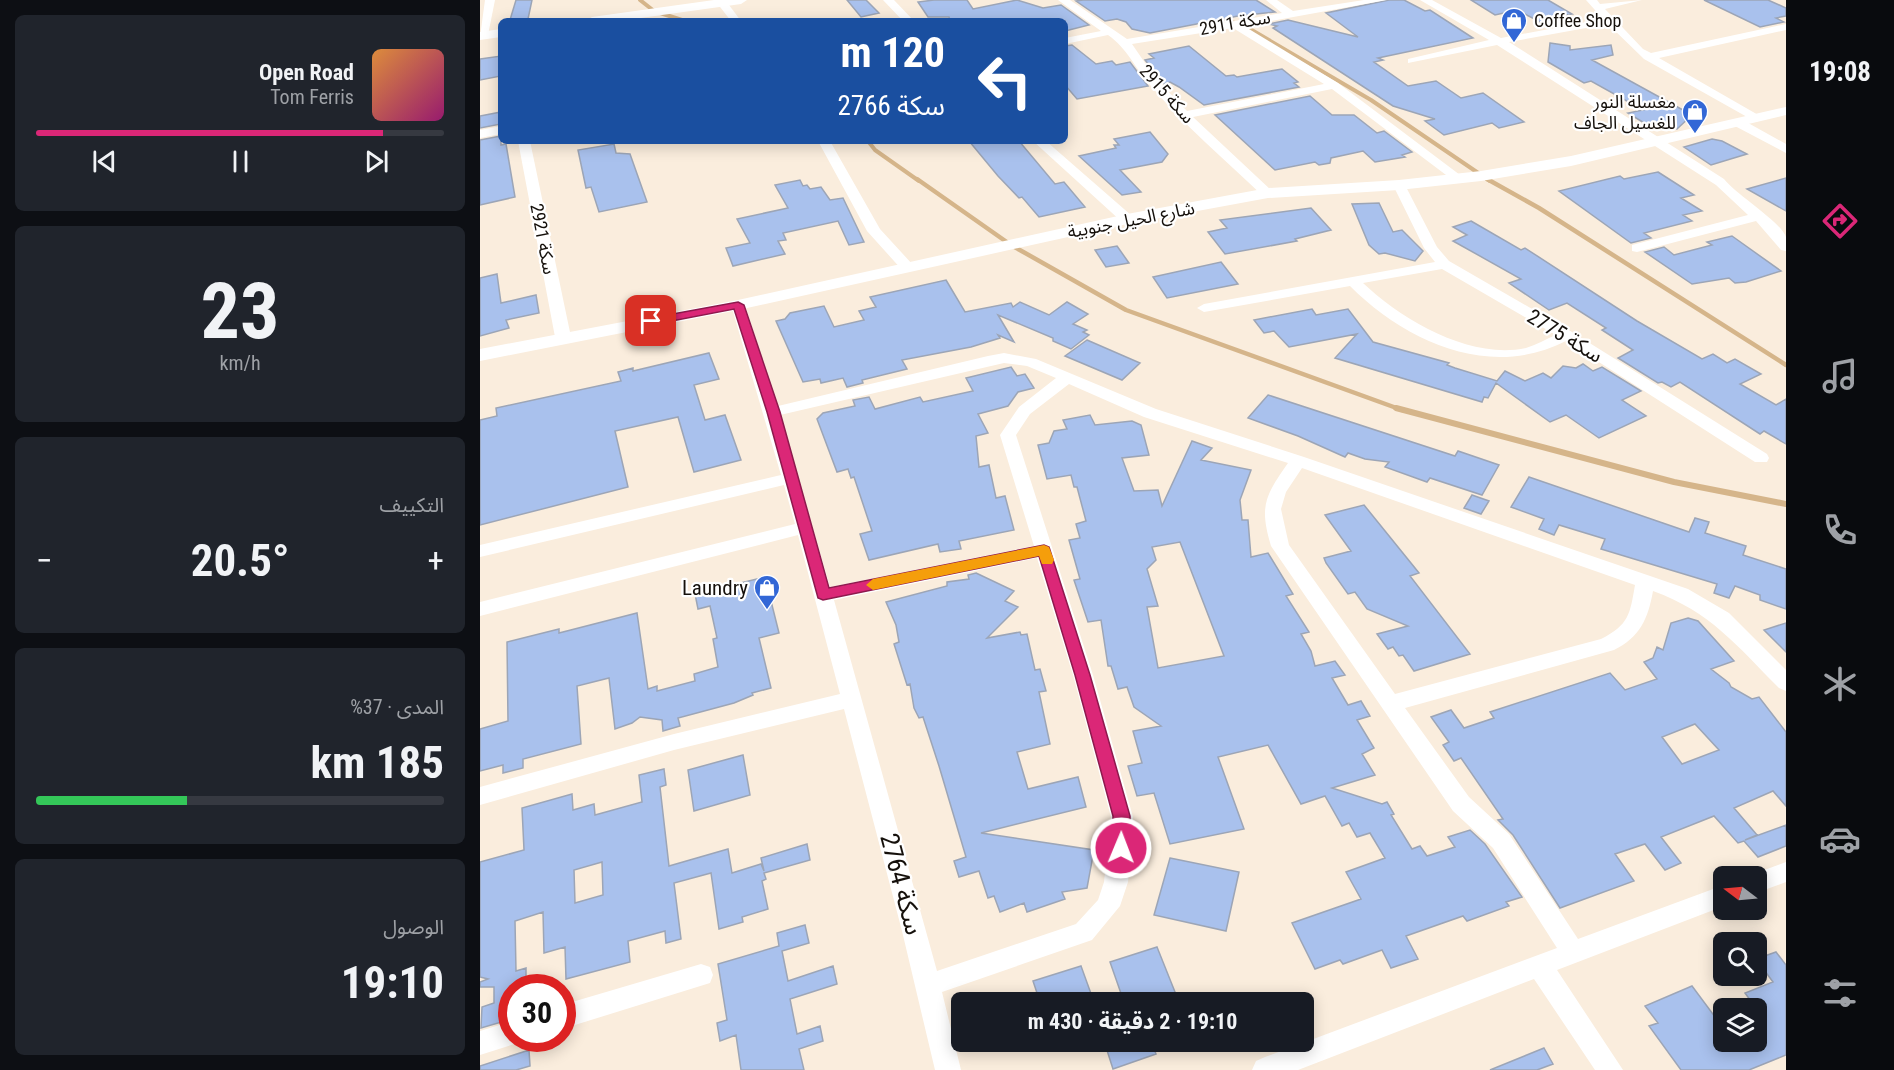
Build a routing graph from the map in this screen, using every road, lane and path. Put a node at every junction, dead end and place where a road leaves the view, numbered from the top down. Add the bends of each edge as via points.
1 (490, 0) edge
2 (741, 0) edge
3 (888, 0) edge
4 (1063, 0) edge
5 (1271, 0) edge
6 (1382, 0) edge
7 (1425, 0) edge
8 (1637, 0) edge
9 (722, 3) junction
10 (1595, 3) edge
11 (1290, 14) junction
12 (614, 18) edge
13 (734, 18) edge
14 (906, 18) edge
15 (1610, 21) junction
16 (1234, 24) junction
17 (1786, 27) edge
18 (1110, 32) junction
19 (498, 33) edge
20 (482, 36) edge
21 (1068, 40) edge
22 (1499, 41) junction
23 (1125, 42) junction
24 (1648, 57) junction
25 (1412, 61) dead end
26 (1334, 85) junction
27 (1786, 111) edge
28 (1184, 115) junction
29 (1756, 118) junction
30 (1737, 122) junction
31 (498, 131) edge
32 (480, 134) edge
33 (1658, 141) junction
34 (525, 144) edge
35 (826, 144) edge
36 (1043, 144) edge
37 (1786, 149) edge
38 (1458, 178) junction
39 (1400, 185) junction
40 (1268, 193) junction
41 (1761, 216) junction
42 (1128, 219) junction
43 (1786, 247) edge
44 (1637, 248) dead end
45 (1444, 264) junction
46 (908, 268) junction
47 (1355, 283) junction
48 (738, 305) junction
49 (1204, 308) dead end
50 (1567, 335) junction
51 (563, 337) junction
52 (480, 355) edge
53 (1068, 376) junction
54 (773, 412) junction
55 (1761, 458) dead end
56 (1298, 460) junction
57 (792, 478) junction
58 (806, 527) junction
59 (480, 550) edge
60 (1044, 550) junction
61 (1645, 583) junction
62 (823, 594) junction
63 (480, 609) edge
64 (1786, 684) edge
65 (851, 699) junction
66 (1389, 704) junction
67 (480, 796) edge
68 (1786, 872) edge
69 (1767, 879) edge
70 (1713, 900) edge
71 (1573, 952) junction
72 (1539, 965) junction
73 (701, 975) dead end
74 (929, 985) junction
75 (576, 1013) edge
76 (498, 1037) edge
77 (480, 1043) edge
78 (1281, 1067) edge
79 (948, 1070) edge
80 (1610, 1070) edge

1 - 20 street
2 - 9 street
3 - 14 street
4 - 18 street, سكة 2915
5 - 11 street
6 - 11 street, سكة 2911
7 - 22 street
8 - 10 street
9 - 12 street
9 - 13 street
10 - 15 street
11 - 16 street, سكة 2911
15 - 22 street
15 - 24 street
16 - 23 street, سكة 2911
16 - 26 street
17 - 24 street
18 - 21 street
18 - 23 street, سكة 2915
19 - 20 street
22 - 25 street
22 - 33 street
23 - 28 street, سكة 2915 via 1152,81
24 - 29 street
26 - 28 street
26 - 38 street
27 - 29 street, شارع الحيل جنوبية
28 - 40 street, سكة 2915
29 - 30 street, شارع الحيل جنوبية
30 - 33 street, شارع الحيل جنوبية
30 - 37 street
31 - 32 street
33 - 38 street, شارع الحيل جنوبية via 1571,161
33 - 41 street via 1720,182 1729,194
34 - 51 street, سكة 2921
35 - 46 street via 874,231
36 - 42 street
38 - 39 street, شارع الحيل جنوبية
39 - 40 street, شارع الحيل جنوبية
39 - 45 street, سكة 2775 via 1431,248
40 - 42 street, شارع الحيل جنوبية
41 - 43 street via 1778,232
41 - 44 street
42 - 46 street, شارع الحيل جنوبية
45 - 47 street
45 - 50 street, سكة 2775
46 - 48 street, شارع الحيل جنوبية
47 - 49 street
47 - 50 street via 1391,316 1462,346 1520,353 1537,350
48 - 51 street, شارع الحيل جنوبية
48 - 54 street, سكة 2764
50 - 55 street, سكة 2775
51 - 52 street, شارع الحيل جنوبية
53 - 54 street via 1031,362 1004,358
53 - 56 street via 1150,413
53 - 60 street via 1019,416 1008,435
54 - 57 street, سكة 2764
56 - 61 street
56 - 66 street via 1272,501 1271,519 1280,546
57 - 58 street, سكة 2764
57 - 59 street
58 - 62 street, سكة 2764
58 - 63 street
60 - 62 street
60 - 74 street via 1122,816 1116,882 1108,906 1084,932
61 - 64 street via 1700,603 1722,618
61 - 66 street via 1639,618 1627,636 1607,645
62 - 65 street, سكة 2764
65 - 67 street via 674,742
65 - 74 street, سكة 2764
66 - 71 street via 1461,804 1501,842
68 - 69 street
70 - 71 street
71 - 72 street
72 - 78 street
72 - 80 street
73 - 75 street
74 - 79 street, سكة 2764
76 - 77 street

